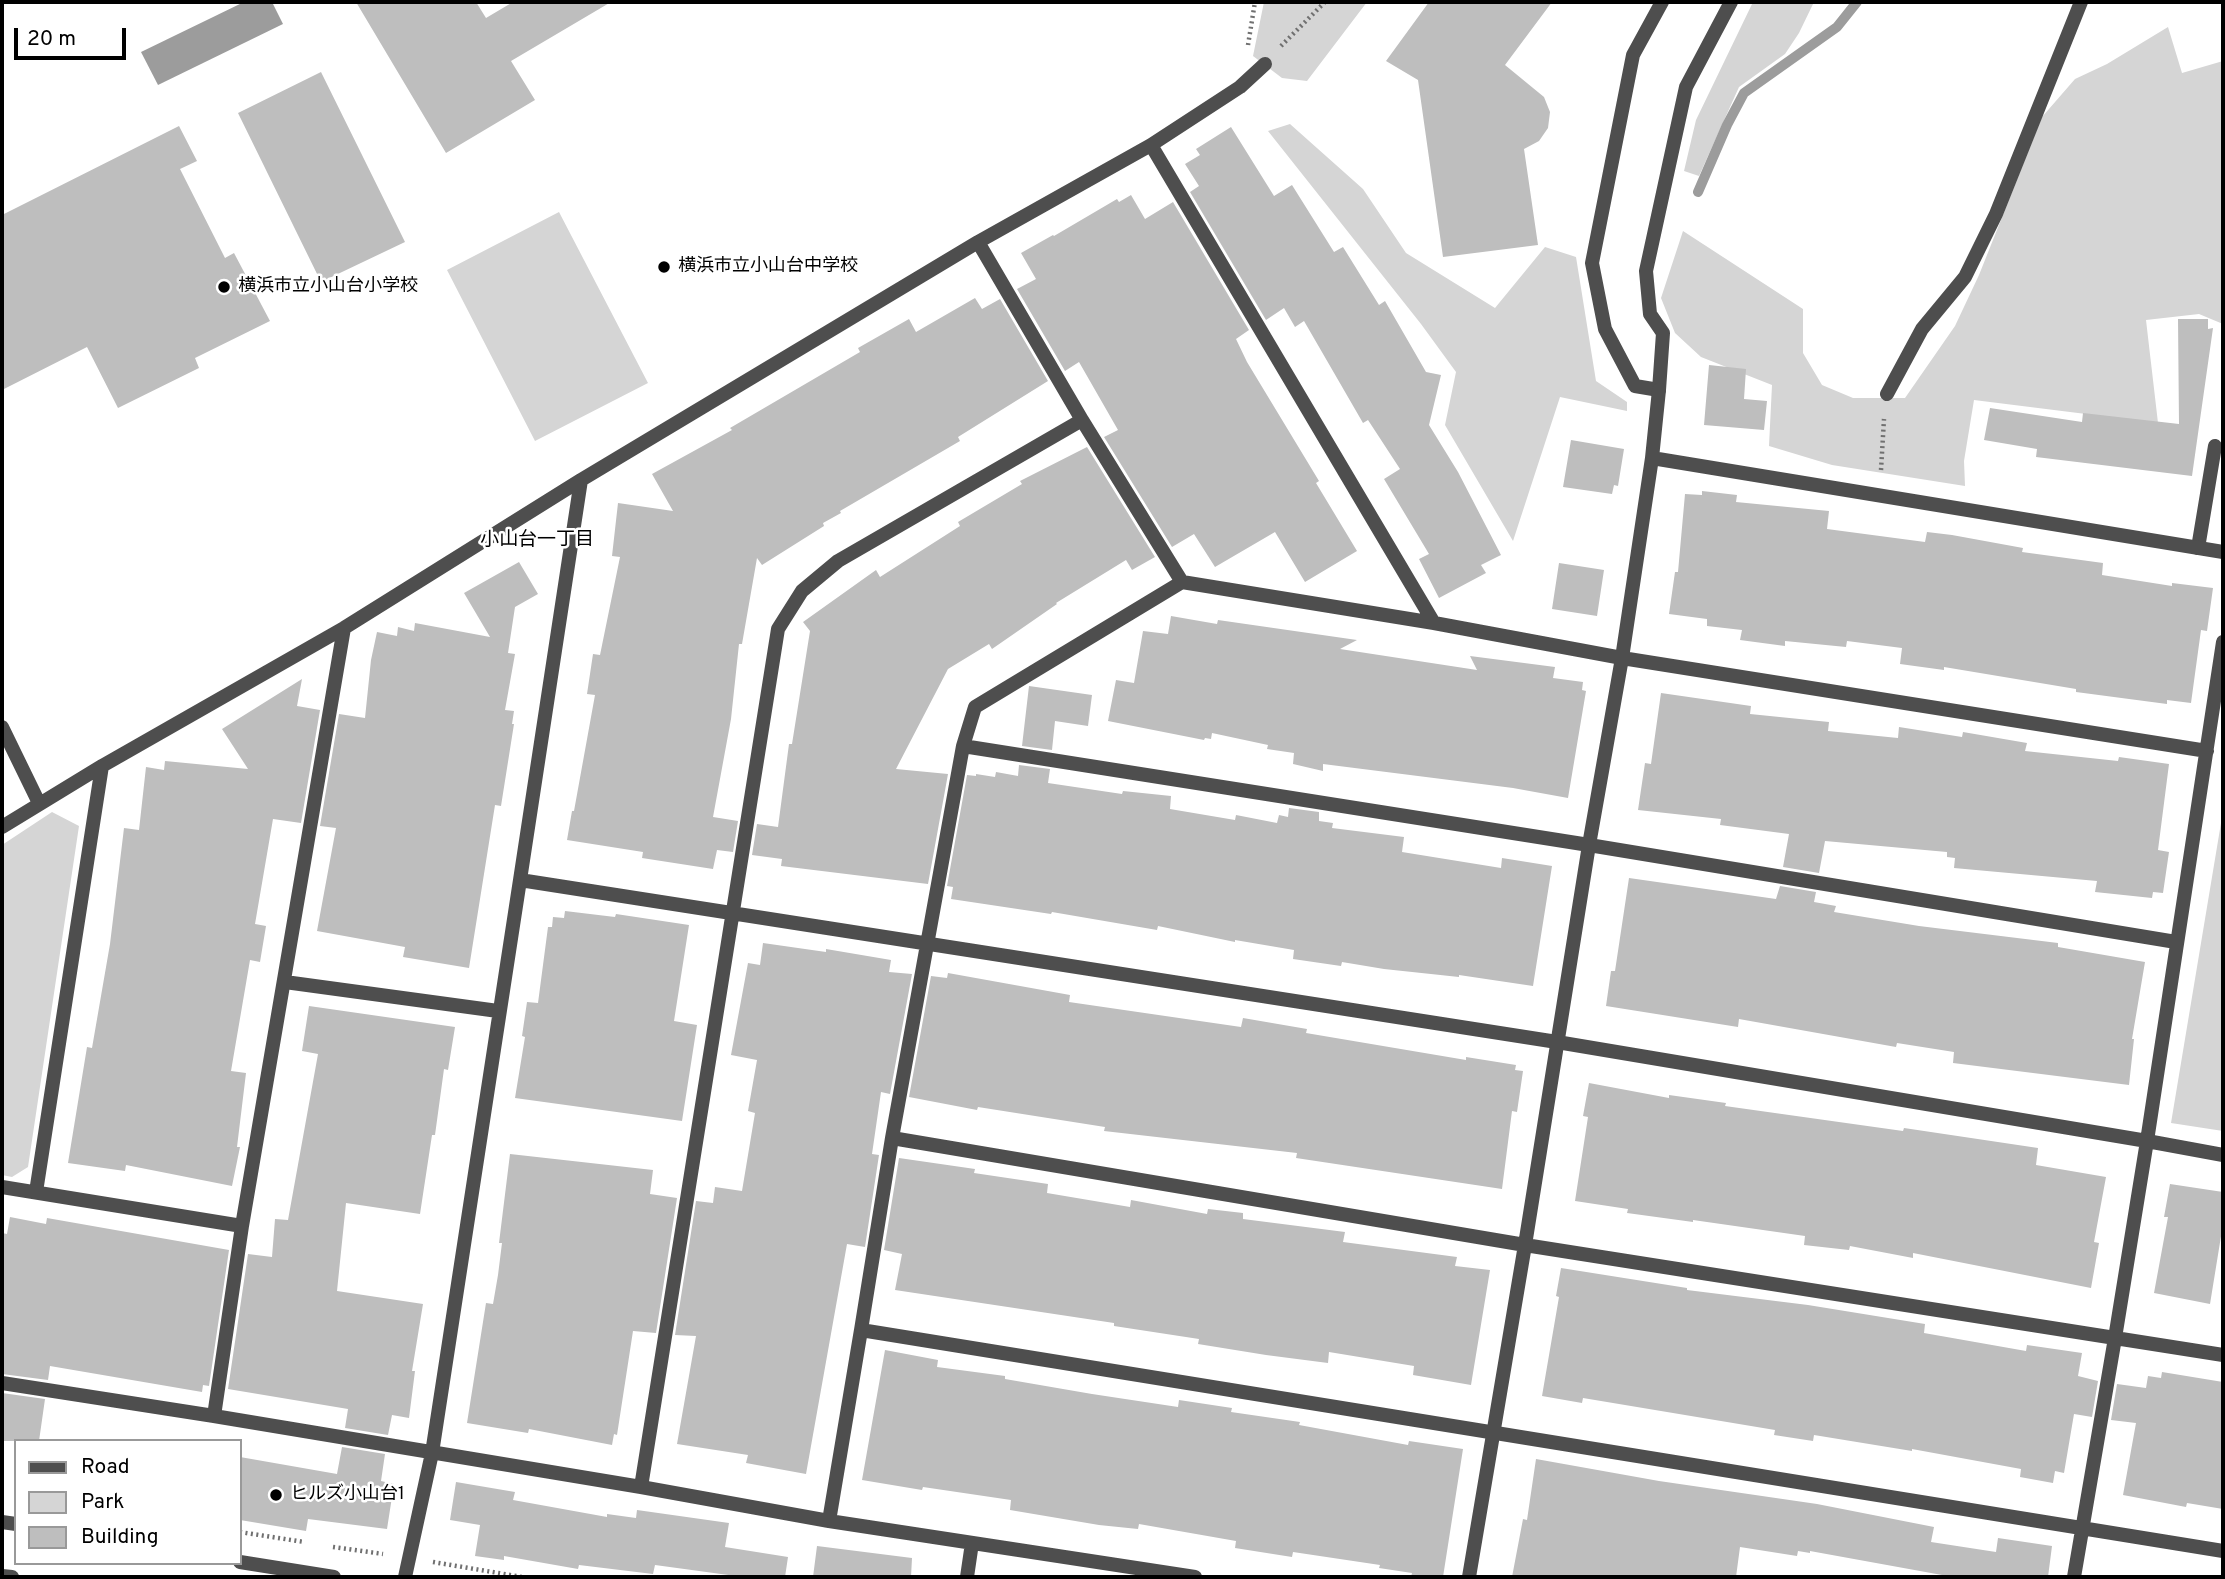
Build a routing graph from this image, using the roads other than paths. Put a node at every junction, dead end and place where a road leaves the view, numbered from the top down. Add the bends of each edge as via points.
1 (1662, 2) edge
2 (1731, 2) edge
3 (2081, 2) edge
4 (1265, 64) road end
5 (1151, 145) junction
6 (978, 242) junction
7 (1659, 390) junction
8 (1886, 394) road end
9 (1082, 420) junction
10 (2215, 446) dead end
11 (1652, 457) junction
12 (581, 480) junction
13 (2198, 548) junction
14 (2223, 552) edge
15 (1182, 582) junction
16 (1434, 623) junction
17 (344, 628) junction
18 (2223, 642) edge
19 (1622, 658) junction
20 (2, 727) edge
21 (963, 746) junction
22 (2207, 751) junction
23 (103, 765) junction
24 (39, 803) junction
25 (2, 827) edge
26 (1589, 845) junction
27 (520, 880) junction
28 (733, 913) junction
29 (927, 942) junction
30 (2176, 942) junction
31 (285, 982) junction
32 (498, 1011) junction
33 (1557, 1042) junction
34 (892, 1138) junction
35 (2147, 1141) junction
36 (2223, 1155) edge
37 (2, 1187) edge
38 (36, 1192) junction
39 (242, 1226) junction
40 (1525, 1245) junction
41 (861, 1330) junction
42 (2115, 1338) junction
43 (2223, 1355) edge
44 (2, 1382) edge
45 (214, 1416) junction
46 (1493, 1431) junction
47 (432, 1453) junction
48 (641, 1487) junction
49 (829, 1521) junction
50 (2082, 1528) junction
51 (972, 1543) junction
52 (2223, 1550) edge
53 (242, 1562) edge
54 (2, 1576) edge
55 (12, 1577) edge
56 (334, 1577) edge
57 (405, 1577) edge
58 (967, 1577) edge
59 (1195, 1577) edge
60 (1469, 1577) edge
61 (2074, 1577) edge

1 - 7 street via 1633,55 1592,263 1605,329 1635,386
2 - 7 street via 1686,87 1646,271 1650,314 1663,333
3 - 8 street via 1996,214 1965,277 1922,329
4 - 5 street via 1240,87
5 - 6 street
5 - 16 street
6 - 9 street
6 - 12 street
7 - 11 street
9 - 15 street
9 - 28 street via 838,561 802,591 778,629
10 - 13 street
11 - 13 street
11 - 19 street
12 - 17 street
12 - 27 street
13 - 14 street
15 - 16 street
15 - 21 street via 975,707
16 - 19 street
17 - 23 street
17 - 31 street
18 - 22 street
19 - 22 street
19 - 26 street
20 - 24 street
21 - 26 street
21 - 29 street
22 - 30 street
23 - 24 street
23 - 38 street
24 - 25 street
26 - 30 street
26 - 33 street
27 - 28 street
27 - 32 street
28 - 29 street
28 - 48 street
29 - 33 street
29 - 34 street
30 - 35 street
31 - 32 street
31 - 39 street
32 - 47 street
33 - 35 street
33 - 40 street
34 - 40 street
34 - 41 street
35 - 36 street
35 - 42 street
37 - 38 street
38 - 39 street
39 - 45 street
40 - 42 street
40 - 46 street
41 - 46 street
41 - 49 street
42 - 43 street
42 - 50 street
44 - 45 street
45 - 47 street
46 - 50 street
46 - 60 street
47 - 48 street
47 - 57 street
48 - 49 street
49 - 51 street
50 - 52 street
50 - 61 street
51 - 58 street
51 - 59 street
53 - 56 street
54 - 55 street

